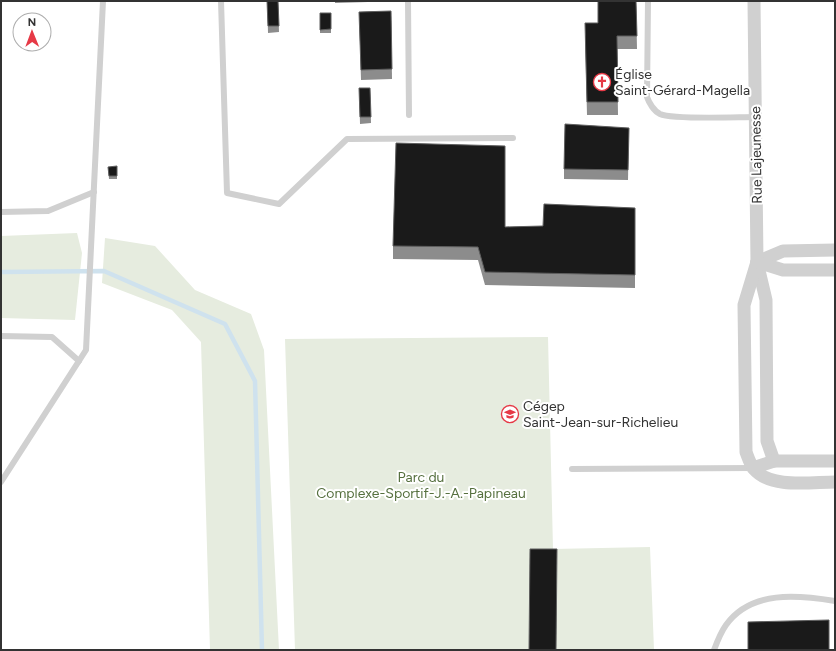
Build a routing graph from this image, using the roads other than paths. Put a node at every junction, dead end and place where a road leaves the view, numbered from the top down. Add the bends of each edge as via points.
1 (103, 1) edge
2 (221, 1) edge
3 (408, 1) edge
4 (648, 1) edge
5 (754, 1) edge
6 (409, 115) dead end
7 (755, 117) junction
8 (513, 138) dead end
9 (94, 192) junction
10 (1, 212) edge
11 (835, 250) edge
12 (757, 262) junction
13 (835, 270) edge
14 (1, 336) edge
15 (79, 361) junction
16 (774, 461) junction
17 (835, 461) edge
18 (753, 468) junction
19 (572, 469) dead end
20 (1, 482) edge
21 (835, 482) edge
22 (835, 601) edge
23 (714, 650) edge

1 - 9 lane
2 - 8 lane via 227,193 279,204 347,139
3 - 6 lane
4 - 7 lane via 647,97 650,104 660,114 681,117
5 - 7 street, Rue Lajeunesse
7 - 12 street, Rue Lajeunesse
9 - 10 lane via 48,210
9 - 15 lane via 86,350
11 - 12 street via 784,251
12 - 13 street via 783,270
12 - 16 street, Rue Lajeunesse via 766,300 768,441
12 - 18 street, Rue Lajeunesse via 744,305 746,452
14 - 15 lane via 52,337
15 - 20 lane
16 - 17 street
16 - 18 street
18 - 19 lane
18 - 21 street via 762,477 774,482
22 - 23 lane via 800,595 773,598 743,607 726,625

